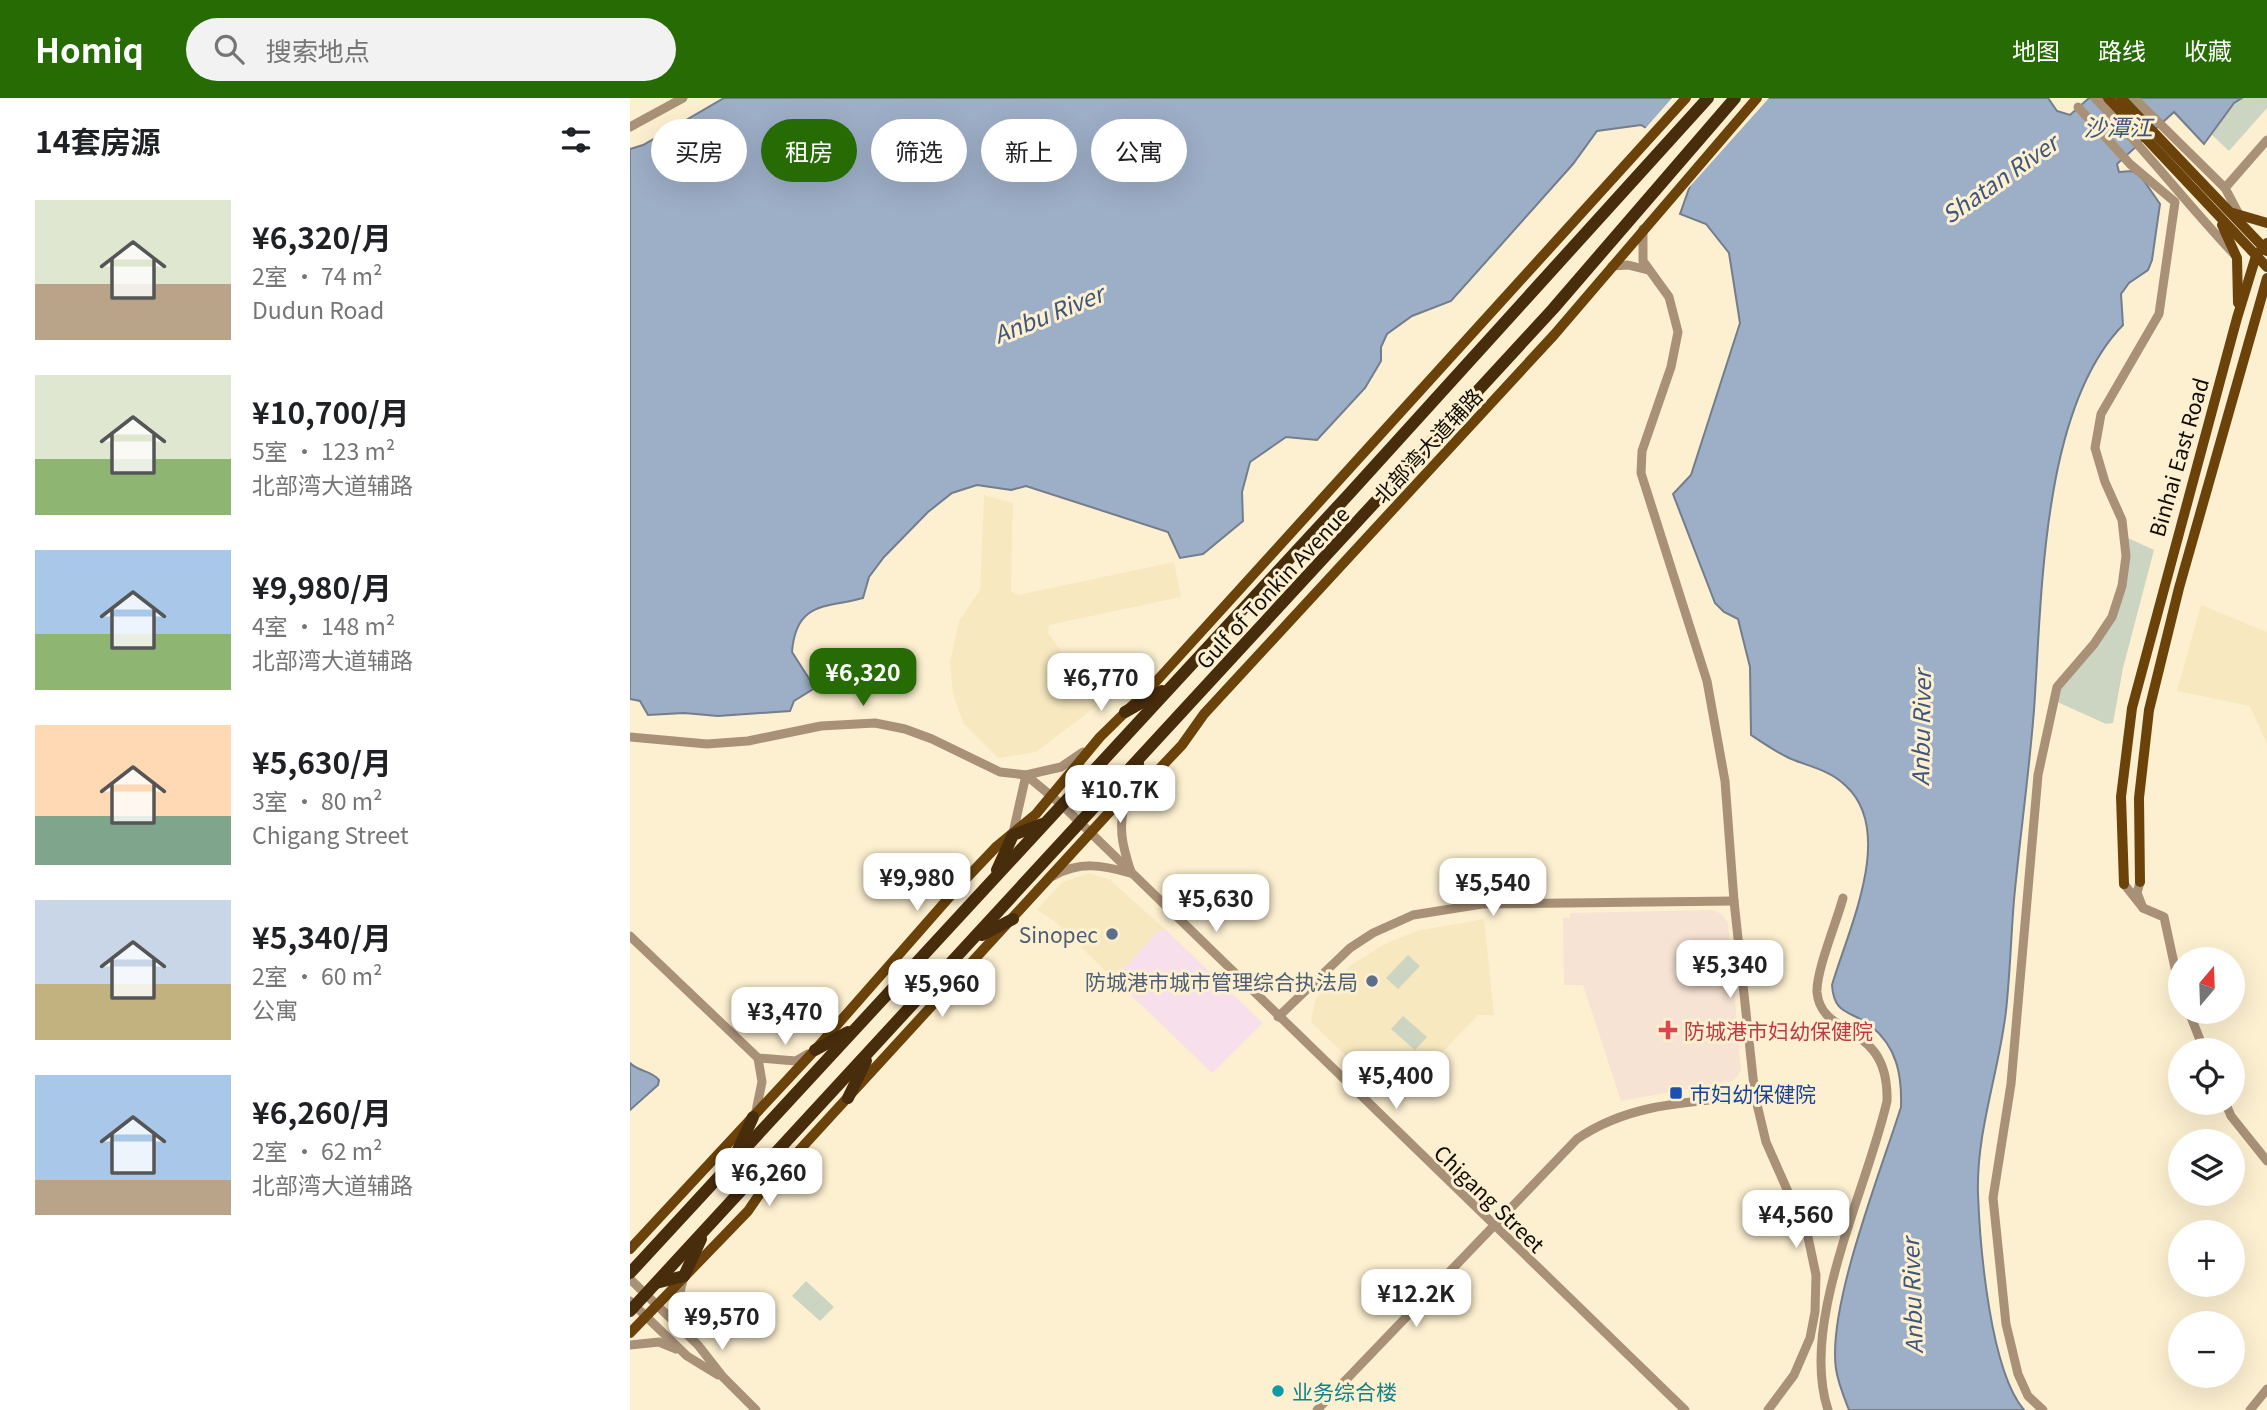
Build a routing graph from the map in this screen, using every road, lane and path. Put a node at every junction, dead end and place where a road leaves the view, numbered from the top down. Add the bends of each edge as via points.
1 (683, 98) edge
2 (1686, 98) edge
3 (1708, 98) edge
4 (1735, 98) edge
5 (1758, 98) edge
6 (2095, 98) edge
7 (2108, 98) edge
8 (2121, 98) edge
9 (2134, 98) edge
10 (2077, 107) dead end
11 (630, 127) edge
12 (2151, 136) junction
13 (2267, 140) edge
14 (2152, 162) junction
15 (2147, 176) junction
16 (2225, 188) junction
17 (2220, 209) junction
18 (2239, 216) junction
19 (2267, 223) edge
20 (1644, 227) junction
21 (2263, 250) edge
22 (2237, 258) junction
23 (1612, 266) junction
24 (2267, 267) edge
25 (1648, 270) junction
26 (2267, 278) edge
27 (2267, 299) edge
28 (2237, 318) junction
29 (2254, 321) junction
30 (1172, 686) junction
31 (1125, 712) junction
32 (1100, 737) junction
33 (630, 738) edge
34 (1139, 760) junction
35 (1026, 775) junction
36 (1127, 796) junction
37 (1057, 801) junction
38 (1096, 806) junction
39 (1045, 823) junction
40 (1081, 823) junction
41 (1092, 834) junction
42 (1013, 835) junction
43 (1132, 873) junction
44 (1052, 877) junction
45 (991, 882) junction
46 (2140, 882) joint
47 (2124, 884) joint
48 (1843, 898) dead end
49 (1734, 901) junction
50 (2143, 908) junction
51 (1013, 919) junction
52 (630, 936) edge
53 (972, 940) junction
54 (2170, 947) edge
55 (1278, 1017) junction
56 (857, 1027) junction
57 (874, 1047) junction
58 (815, 1050) junction
59 (758, 1058) junction
60 (1755, 1096) junction
61 (848, 1098) junction
62 (2231, 1115) edge
63 (753, 1117) junction
64 (797, 1153) junction
65 (2267, 1161) edge
66 (732, 1163) junction
67 (751, 1179) junction
68 (1494, 1227) junction
69 (705, 1230) junction
70 (630, 1249) edge
71 (630, 1273) edge
72 (684, 1276) junction
73 (630, 1279) edge
74 (656, 1283) junction
75 (645, 1294) junction
76 (656, 1304) junction
77 (632, 1306) edge
78 (645, 1316) junction
79 (630, 1332) edge
80 (630, 1345) edge
81 (698, 1345) junction
82 (687, 1356) junction
83 (723, 1377) junction
84 (2267, 1389) edge
85 (756, 1410) edge
86 (1317, 1410) edge
87 (1685, 1410) edge
88 (1768, 1410) edge
89 (1828, 1410) edge
90 (2043, 1410) edge
91 (2250, 1410) edge

1 - 11 street
2 - 31 main road, 北部湾大道辅路
3 - 30 highway, Gulf of Tonkin Avenue
4 - 34 highway, Gulf of Tonkin Avenue via 1544,319
5 - 20 main road, 北部湾大道辅路
6 - 12 street
7 - 12 main road
8 - 12 main road
9 - 12 street
10 - 15 street
12 - 14 street
12 - 16 street
12 - 17 main road
13 - 16 street
14 - 15 street
14 - 22 street
15 - 90 street via 2175,202 2159,314 2101,414 2095,448 2122,520 2126,556 2122,586 2112,617 2057,687 2050,708 2038,775 2011,1084 1993,1198 2006,1324 2028,1396
16 - 18 street
17 - 18 main road
17 - 21 main road
17 - 22 main road
18 - 19 main road
18 - 21 street
20 - 23 main road, 北部湾大道辅路
20 - 25 street via 1642,254
21 - 24 main road
21 - 28 main road, Binhai East Road
22 - 28 main road
23 - 25 street
23 - 36 main road, 北部湾大道辅路 via 1554,335 1204,714 1182,745
25 - 49 street via 1670,297 1678,332 1674,359 1642,451 1642,473 1707,681 1726,781
26 - 29 main road, Binhai East Road
27 - 29 main road
28 - 47 main road, Binhai East Road via 2132,708 2121,797
29 - 46 main road, Binhai East Road via 2149,710 2139,798
30 - 31 highway
30 - 37 highway, Gulf of Tonkin Avenue
31 - 32 main road, 北部湾大道辅路
32 - 35 street via 1061,767
32 - 37 main road, 北部湾大道辅路
33 - 35 street via 707,744 834,724 875,723 932,739 1000,772
34 - 36 highway
34 - 38 highway, Gulf of Tonkin Avenue
35 - 37 street, Chigang Street
35 - 42 street
36 - 38 highway
36 - 41 main road, 北部湾大道辅路
36 - 43 street via 1121,841
37 - 39 highway, Gulf of Tonkin Avenue
37 - 40 street, Chigang Street
37 - 42 main road, 北部湾大道辅路
38 - 40 highway, Gulf of Tonkin Avenue
39 - 42 highway
39 - 45 highway, Gulf of Tonkin Avenue
40 - 41 street, Chigang Street
40 - 53 highway, Gulf of Tonkin Avenue
41 - 43 street, Chigang Street
41 - 44 main road, 北部湾大道辅路
42 - 45 highway
42 - 58 main road, 北部湾大道辅路 via 960,885
43 - 44 street via 1082,864
43 - 55 street, Chigang Street
44 - 51 main road, 北部湾大道辅路
45 - 56 highway, Gulf of Tonkin Avenue
46 - 50 street via 2137,893
47 - 50 street
48 - 89 street via 1817,993 1825,1013 1866,1040 1878,1054 1888,1083 1887,1101 1829,1304 1819,1363
49 - 55 street via 1482,904 1413,915 1350,948
49 - 60 street
50 - 54 street via 2164,917
51 - 53 highway
51 - 61 main road, 北部湾大道辅路
52 - 59 street
53 - 57 highway, Gulf of Tonkin Avenue
55 - 68 street, Chigang Street
56 - 58 highway
56 - 66 highway, Gulf of Tonkin Avenue
57 - 61 highway
57 - 67 highway, Gulf of Tonkin Avenue
58 - 59 street via 796,1061
58 - 63 main road, 北部湾大道辅路
59 - 63 street via 762,1082
60 - 68 street via 1656,1105 1601,1123 1577,1139
60 - 88 street via 1766,1142 1808,1237 1816,1275 1810,1338 1794,1375
61 - 64 main road, 北部湾大道辅路
62 - 65 street
63 - 66 highway
63 - 70 main road, 北部湾大道辅路
64 - 67 highway
64 - 72 main road, 北部湾大道辅路
66 - 71 highway, Gulf of Tonkin Avenue
67 - 69 highway, Gulf of Tonkin Avenue
68 - 86 street
68 - 87 street, Chigang Street
69 - 72 highway
69 - 74 highway, Gulf of Tonkin Avenue
72 - 74 highway
72 - 76 main road, 北部湾大道辅路
72 - 81 street via 679,1319
73 - 75 street
74 - 75 highway, Gulf of Tonkin Avenue
75 - 76 street
75 - 77 highway, Gulf of Tonkin Avenue
76 - 78 main road, 北部湾大道辅路
76 - 81 street
77 - 78 street
78 - 79 main road, 北部湾大道辅路
78 - 82 street
80 - 82 street via 659,1342
81 - 83 street
82 - 83 street
83 - 85 street
84 - 91 street

